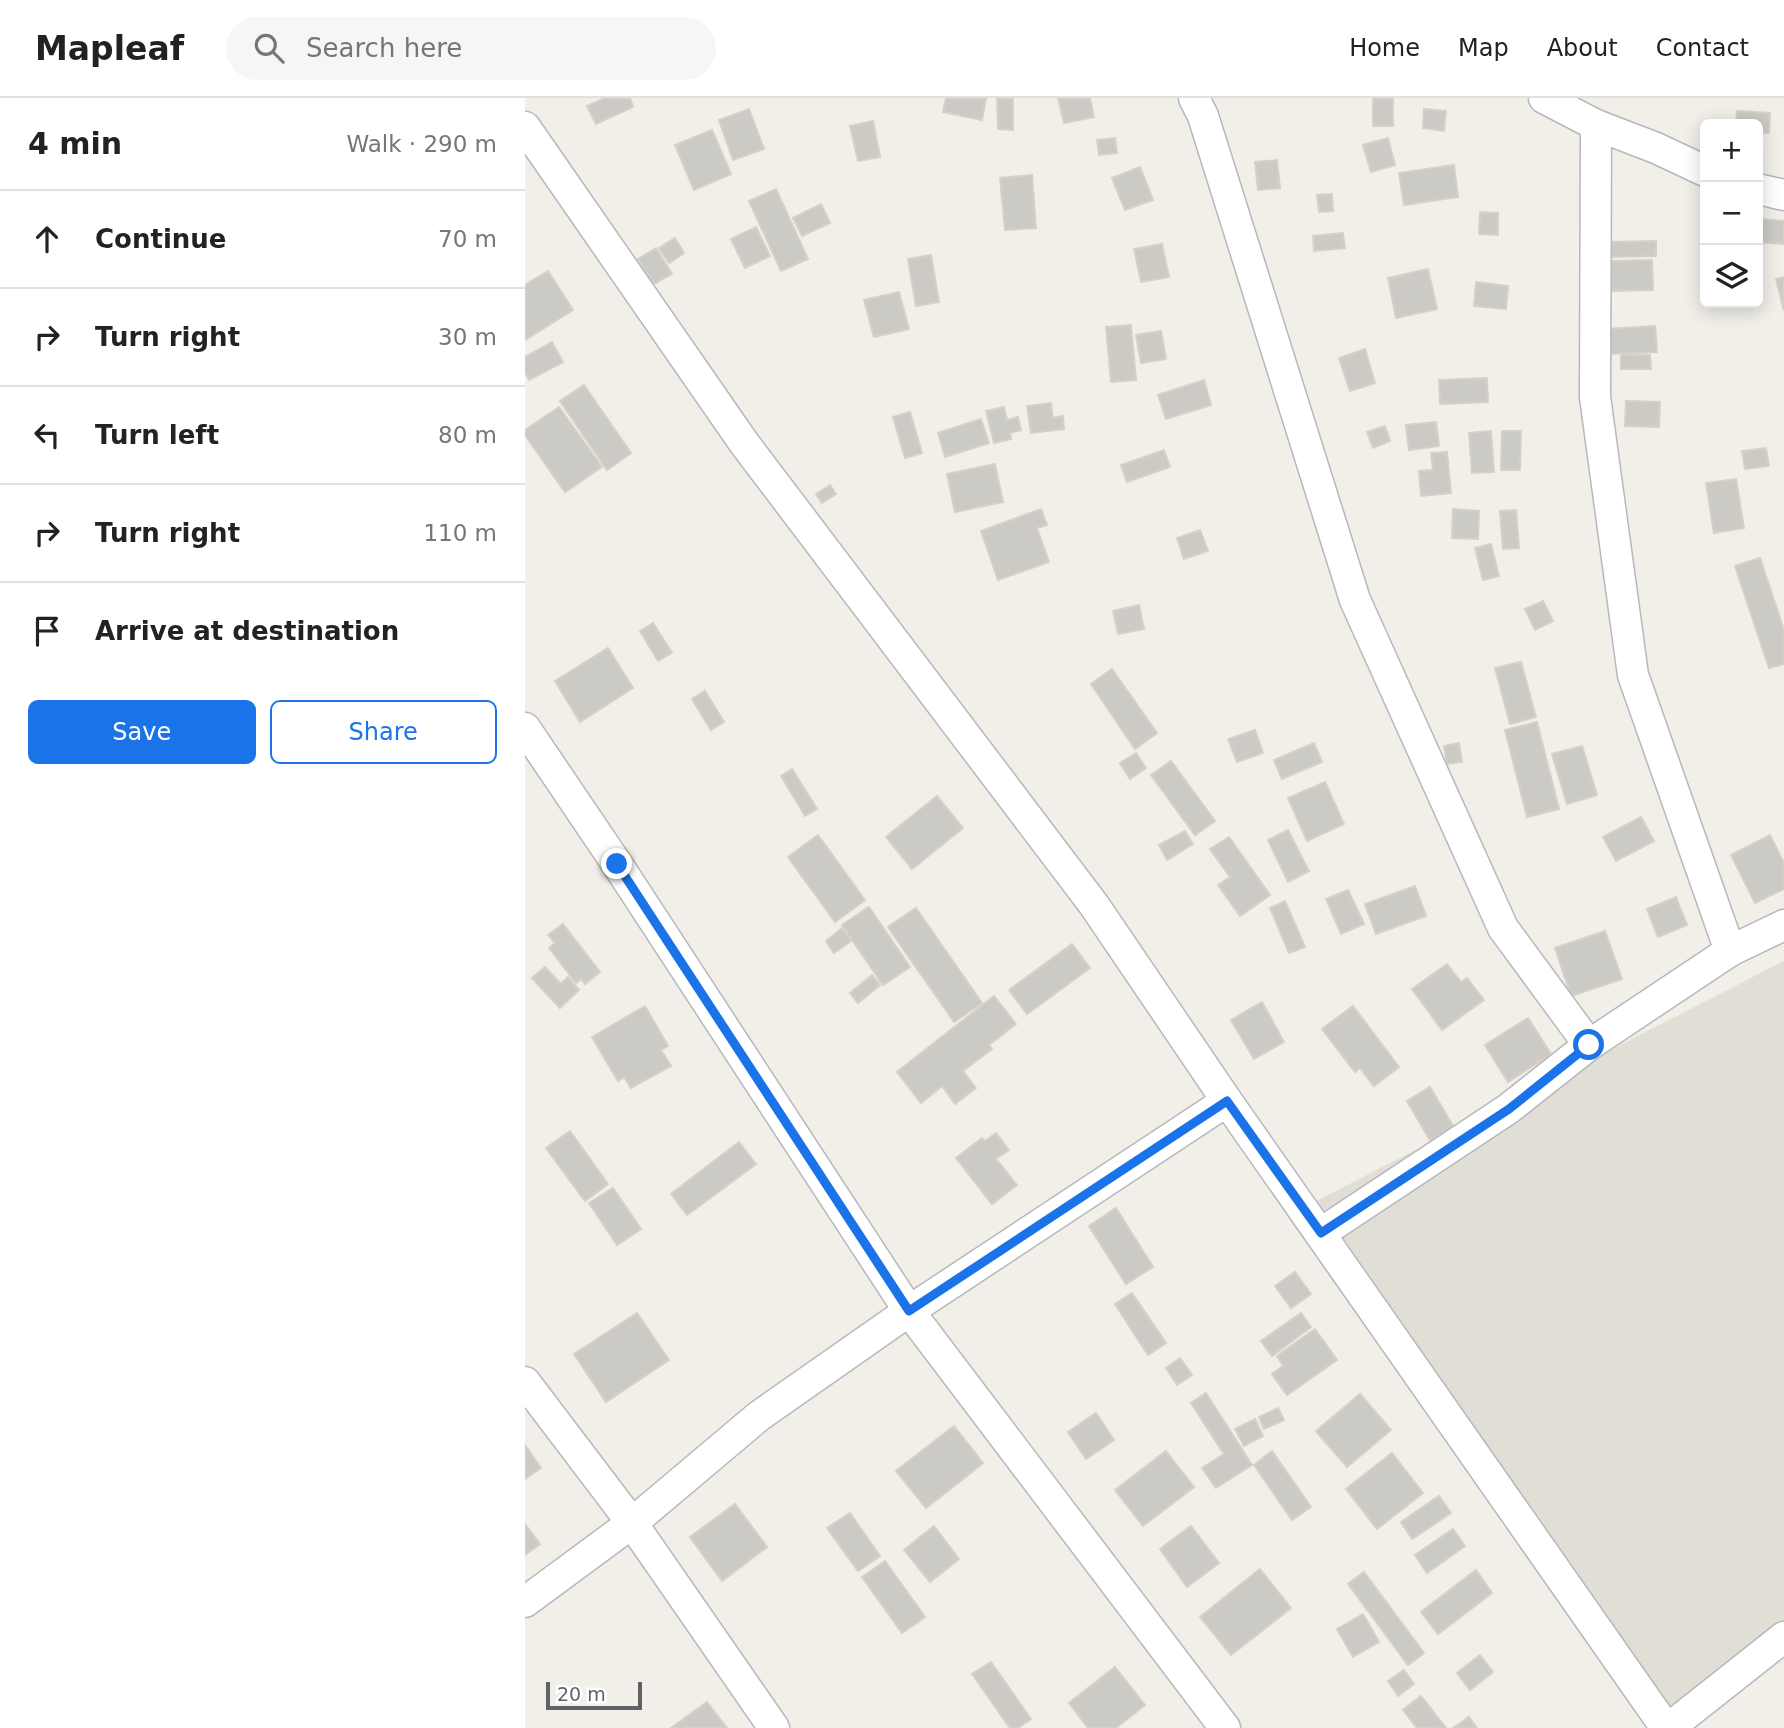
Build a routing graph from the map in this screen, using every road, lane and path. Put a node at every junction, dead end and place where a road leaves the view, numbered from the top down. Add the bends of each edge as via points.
1 (1194, 98) edge
2 (1543, 98) edge
3 (1596, 125) junction
4 (525, 127) edge
5 (1700, 170) edge
6 (1763, 190) edge
7 (1784, 195) edge
8 (525, 728) edge
9 (1784, 925) edge
10 (1730, 951) junction
11 (1589, 1045) junction
12 (1227, 1101) junction
13 (1321, 1233) junction
14 (909, 1311) junction
15 (525, 1382) edge
16 (632, 1523) junction
17 (525, 1602) edge
18 (1784, 1637) edge
19 (773, 1728) edge
20 (1225, 1728) edge
21 (1668, 1728) edge

1 - 11 street via 1355,600 1503,928
2 - 3 street
3 - 5 street
3 - 10 street via 1595,397 1633,675
4 - 12 street via 744,443 1094,905
6 - 7 street
8 - 14 street
9 - 10 street
10 - 11 street
11 - 13 street via 1509,1109
12 - 13 street
12 - 14 street
13 - 21 street
14 - 16 street via 759,1416
14 - 20 street
15 - 16 street
16 - 17 street
16 - 19 street
18 - 21 street

